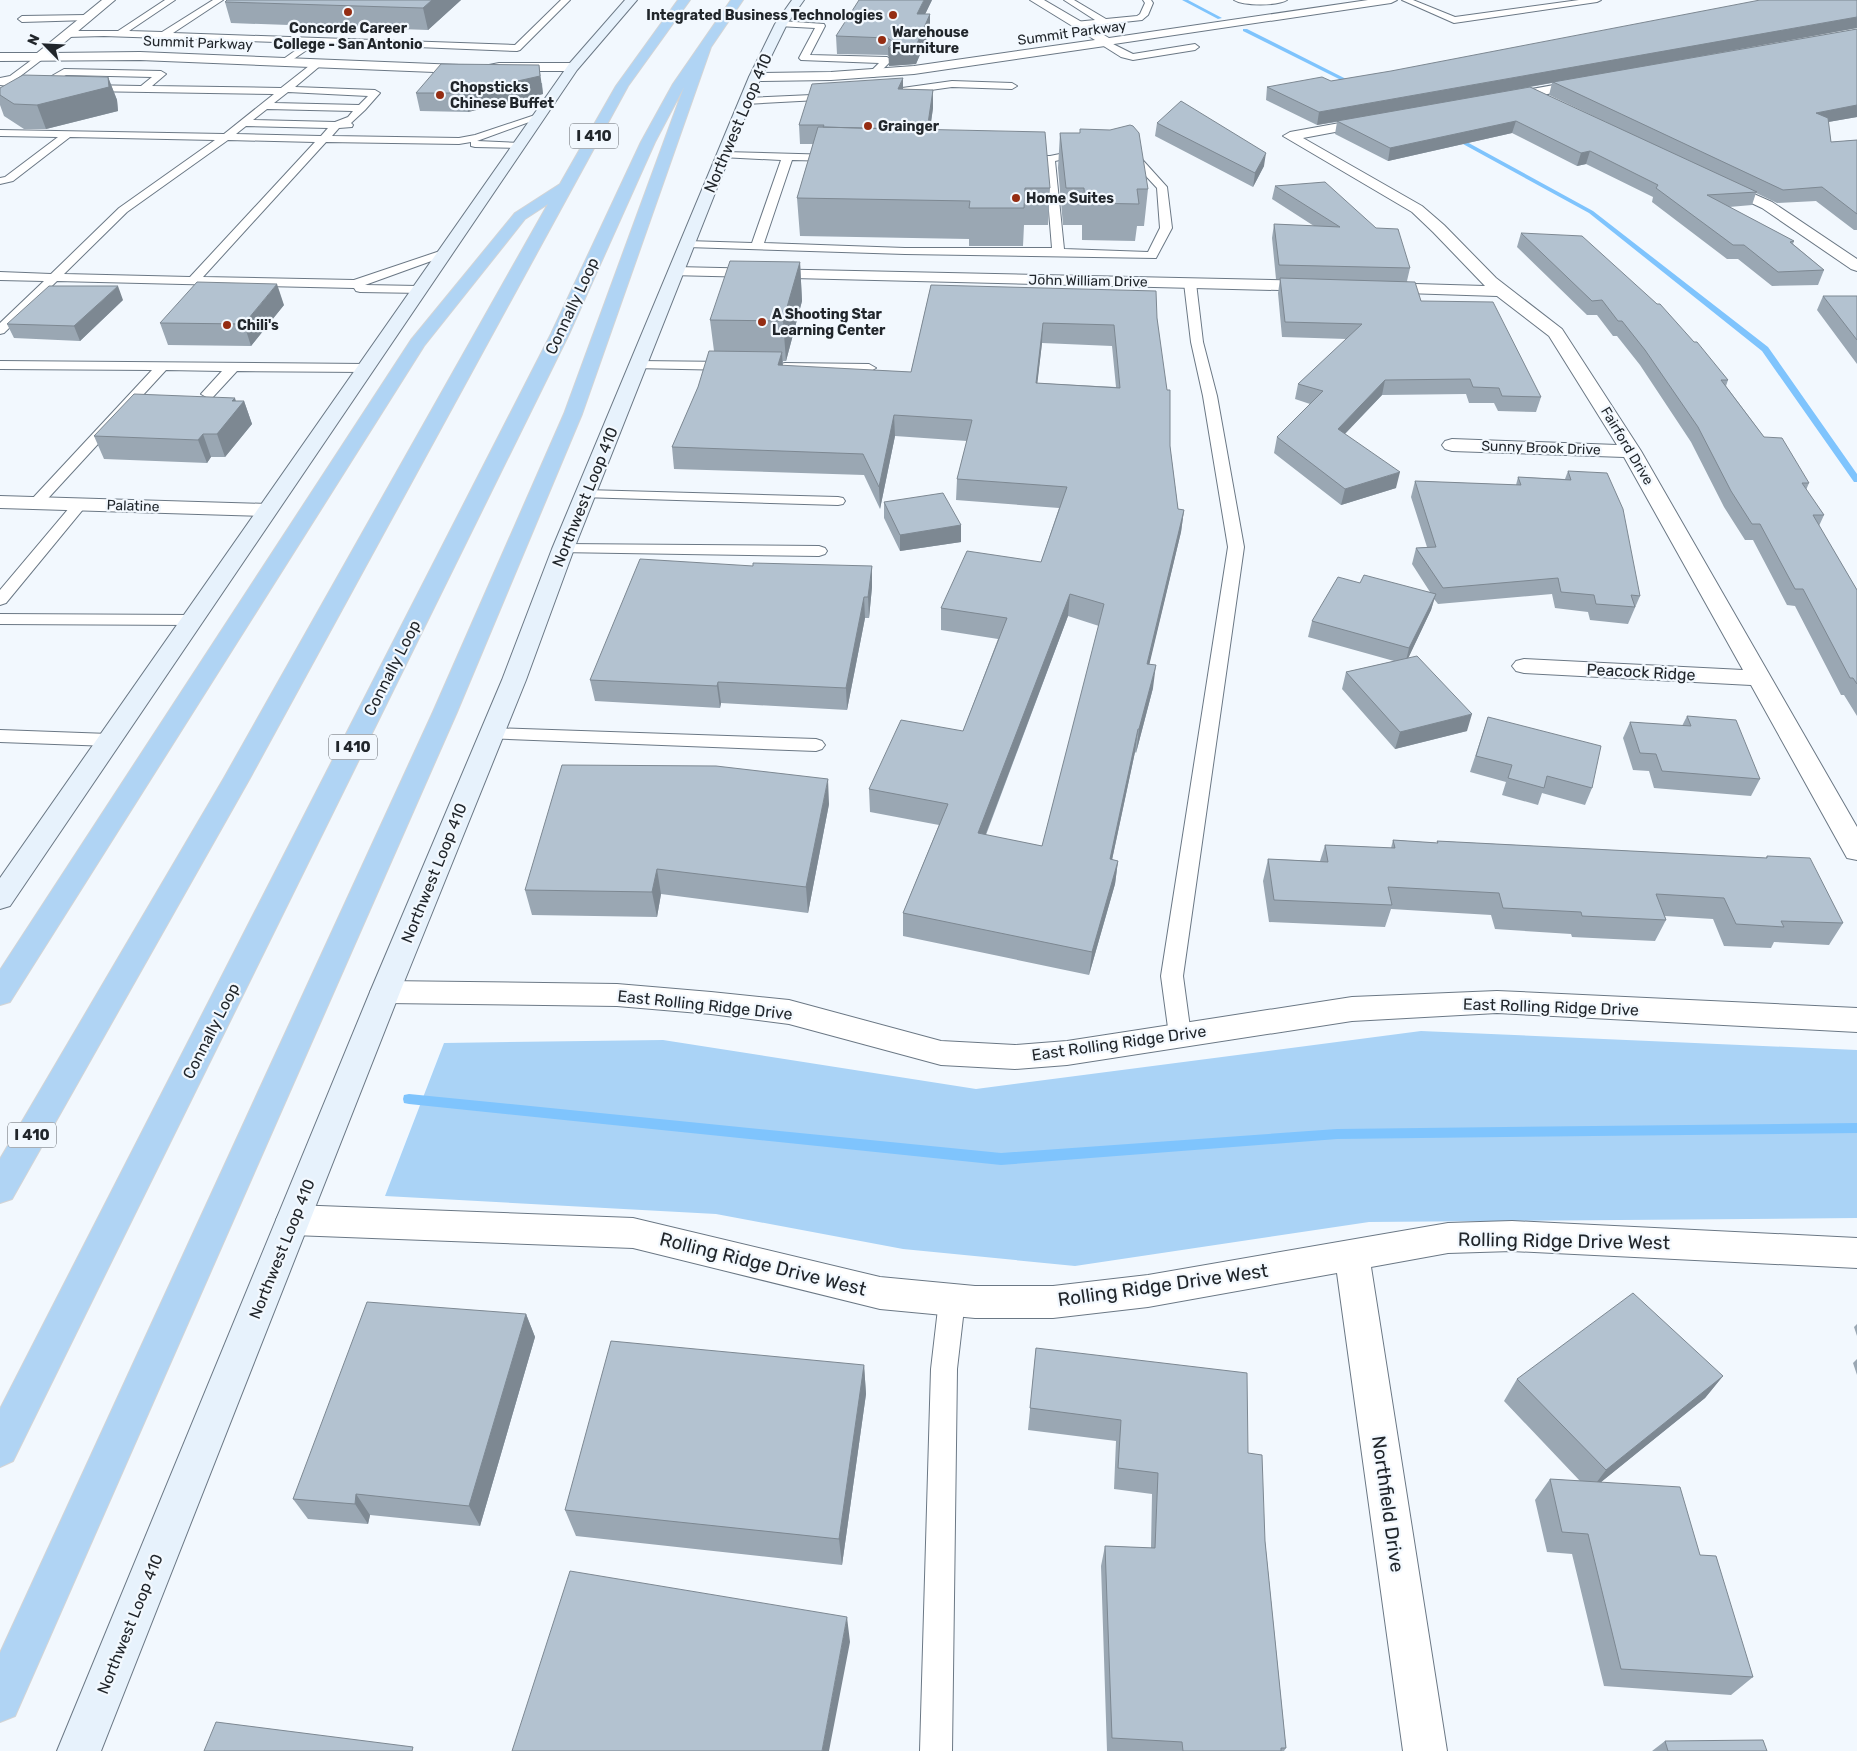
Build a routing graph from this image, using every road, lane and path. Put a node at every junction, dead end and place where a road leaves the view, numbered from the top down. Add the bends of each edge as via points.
1 (110, 0) edge
2 (171, 0) edge
3 (219, 0) edge
4 (566, 0) edge
5 (631, 0) edge
6 (684, 0) edge
7 (737, 0) edge
8 (798, 0) edge
9 (1036, 0) edge
10 (1068, 0) edge
11 (1147, 0) edge
12 (1238, 0) edge
13 (1283, 0) edge
14 (1391, 0) edge
15 (1406, 0) edge
16 (1597, 0) edge
17 (86, 18) junction
18 (22, 19) dead end
19 (1105, 22) junction
20 (781, 24) junction
21 (1078, 24) junction
22 (67, 34) junction
23 (119, 34) junction
24 (164, 35) junction
25 (315, 41) junction
26 (1107, 43) junction
27 (705, 46) junction
28 (1195, 47) dead end
29 (41, 56) junction
30 (140, 56) junction
31 (0, 57) edge
32 (285, 62) junction
33 (318, 64) junction
34 (570, 71) junction
35 (114, 73) junction
36 (873, 74) junction
37 (1596, 81) edge
38 (1, 82) edge
39 (1012, 86) dead end
40 (39, 88) junction
41 (56, 88) edge
42 (73, 88) edge
43 (91, 88) junction
44 (143, 89) junction
45 (751, 89) junction
46 (285, 90) junction
47 (1529, 93) junction
48 (880, 94) edge
49 (843, 96) edge
50 (1491, 100) edge
51 (1554, 105) edge
52 (265, 106) junction
53 (362, 108) junction
54 (538, 117) junction
55 (1387, 118) edge
56 (243, 123) junction
57 (336, 125) junction
58 (356, 126) dead end
59 (0, 133) edge
60 (68, 134) junction
61 (226, 137) junction
62 (323, 139) junction
63 (459, 141) junction
64 (518, 145) junction
65 (1093, 151) edge
66 (1110, 152) edge
67 (725, 155) junction
68 (787, 158) junction
69 (846, 159) edge
70 (1050, 159) junction
71 (1012, 160) edge
72 (1709, 178) edge
73 (0, 181) edge
74 (566, 186) junction
75 (688, 244) junction
76 (757, 246) junction
77 (444, 252) junction
78 (1058, 252) junction
79 (1857, 266) edge
80 (676, 272) junction
81 (0, 276) edge
82 (55, 276) junction
83 (194, 280) junction
84 (1190, 283) junction
85 (354, 284) junction
86 (1331, 286) edge
87 (1361, 287) edge
88 (418, 290) junction
89 (1501, 291) junction
90 (25, 305) junction
91 (8, 306) dead end
92 (0, 330) edge
93 (0, 365) edge
94 (638, 365) junction
95 (163, 366) junction
96 (742, 366) edge
97 (233, 367) junction
98 (771, 367) edge
99 (365, 368) junction
100 (869, 368) edge
101 (208, 394) dead end
102 (1452, 445) dead end
103 (1630, 451) junction
104 (586, 494) junction
105 (838, 501) dead end
106 (0, 502) edge
107 (36, 503) junction
108 (80, 504) junction
109 (267, 510) junction
110 (563, 549) junction
111 (819, 551) dead end
112 (0, 600) edge
113 (0, 620) edge
114 (191, 620) junction
115 (1524, 666) dead end
116 (1759, 678) junction
117 (491, 734) junction
118 (0, 736) edge
119 (109, 740) junction
120 (816, 745) dead end
121 (1857, 851) edge
122 (0, 899) edge
123 (385, 992) junction
124 (0, 994) edge
125 (1857, 1020) edge
126 (1180, 1035) junction
127 (0, 1189) edge
128 (293, 1220) junction
129 (1857, 1253) edge
130 (1352, 1256) junction
131 (952, 1300) junction
132 (0, 1448) edge
133 (0, 1701) edge
134 (79, 1751) edge
135 (936, 1751) edge
136 (1424, 1751) edge

1 - 17 street
2 - 23 lane
3 - 24 lane
4 - 25 lane via 517,48
5 - 34 main road
6 - 74 highway, I 410 via 622,86
7 - 27 highway, Connally Loop / I 410
8 - 20 main road, Northwest Loop 410
9 - 21 street
10 - 19 lane
11 - 19 lane via 1149,3 1144,15 1139,18
12 - 13 lane
14 - 26 street, Summit Parkway
15 - 16 lane via 1454,20
17 - 18 lane
17 - 22 street
19 - 21 lane
20 - 36 lane via 821,26 804,58 887,60
20 - 45 main road, Northwest Loop 410
21 - 26 street
22 - 23 lane
22 - 29 street
23 - 24 lane
24 - 25 lane
25 - 32 lane
26 - 28 lane via 1124,55 1134,57
26 - 36 street, Summit Parkway
27 - 132 highway, Connally Loop / I 410 via 648,142 560,334
27 - 133 highway via 574,414 445,712
29 - 30 street, Summit Parkway
29 - 31 street, Summit Parkway
29 - 38 lane via 12,78
30 - 32 street, Summit Parkway
30 - 35 lane
32 - 33 street, Summit Parkway
33 - 34 street, Summit Parkway via 484,70 492,74
33 - 46 lane
34 - 54 main road
35 - 40 lane via 64,72
35 - 43 lane
35 - 44 lane via 161,74
36 - 45 street, Summit Parkway
37 - 47 street
38 - 40 lane
39 - 48 lane via 952,84
40 - 41 lane
42 - 43 lane
43 - 44 lane
44 - 46 lane
45 - 49 lane
45 - 67 main road, Northwest Loop 410
46 - 52 lane
46 - 53 lane via 375,93
47 - 50 street
47 - 51 street
52 - 53 lane
52 - 56 lane
53 - 57 lane via 351,119
54 - 63 lane
54 - 64 main road
55 - 89 street, Fairford Drive via 1290,136 1417,209
56 - 57 lane
56 - 61 lane
57 - 58 lane
57 - 62 lane
59 - 60 lane
60 - 61 lane
60 - 73 lane via 9,179
61 - 62 lane
61 - 82 lane via 123,210
62 - 63 lane
62 - 83 lane
63 - 64 lane
64 - 77 main road
65 - 70 lane
66 - 78 lane via 1135,158 1162,186 1166,228 1152,256
67 - 68 lane
67 - 75 main road, Northwest Loop 410
68 - 69 lane
68 - 76 lane
70 - 71 lane
70 - 78 lane
72 - 79 street via 1766,206
74 - 124 highway via 520,216 417,344
74 - 127 highway, I 410 via 264,730
75 - 76 lane
75 - 80 main road, Northwest Loop 410
76 - 78 lane
77 - 85 lane
77 - 88 main road
80 - 84 street, John William Drive
80 - 94 main road, Northwest Loop 410
81 - 82 lane
82 - 83 lane
82 - 90 lane
83 - 85 lane
84 - 86 street, John William Drive
84 - 126 lane via 1197,342 1236,547 1172,976
85 - 88 lane via 358,288
87 - 89 street
88 - 99 main road
89 - 103 street, Fairford Drive via 1542,319 1556,333
90 - 91 lane
90 - 92 lane
93 - 95 lane
94 - 96 lane
94 - 104 main road, Northwest Loop 410
95 - 97 lane
95 - 107 lane
97 - 99 lane
97 - 101 lane
98 - 100 lane
99 - 109 main road
102 - 103 street, Sunny Brook Drive
103 - 116 street, Fairford Drive
104 - 105 lane
104 - 110 main road, Northwest Loop 410
106 - 107 street, Palatine
107 - 108 street, Palatine
108 - 109 street, Palatine
108 - 112 lane
109 - 114 main road
110 - 111 lane
110 - 117 main road, Northwest Loop 410
113 - 114 lane
114 - 119 main road
115 - 116 street, Peacock Ridge
116 - 121 street, Fairford Drive
117 - 120 lane
117 - 123 main road, Northwest Loop 410
118 - 119 lane
119 - 122 main road
123 - 126 street, East Rolling Ridge Drive via 617,995 711,1003 789,1012 941,1053 1015,1057 1067,1053
123 - 128 main road, Northwest Loop 410
125 - 126 street, East Rolling Ridge Drive via 1497,1002 1352,1009
128 - 131 street, Rolling Ridge Drive West via 633,1233 880,1293
128 - 134 main road, Northwest Loop 410
129 - 130 street, Rolling Ridge Drive West via 1512,1236 1448,1238
130 - 131 street, Rolling Ridge Drive West via 1148,1291 1053,1302
130 - 136 street, Northfield Drive
131 - 135 lane via 944,1369

